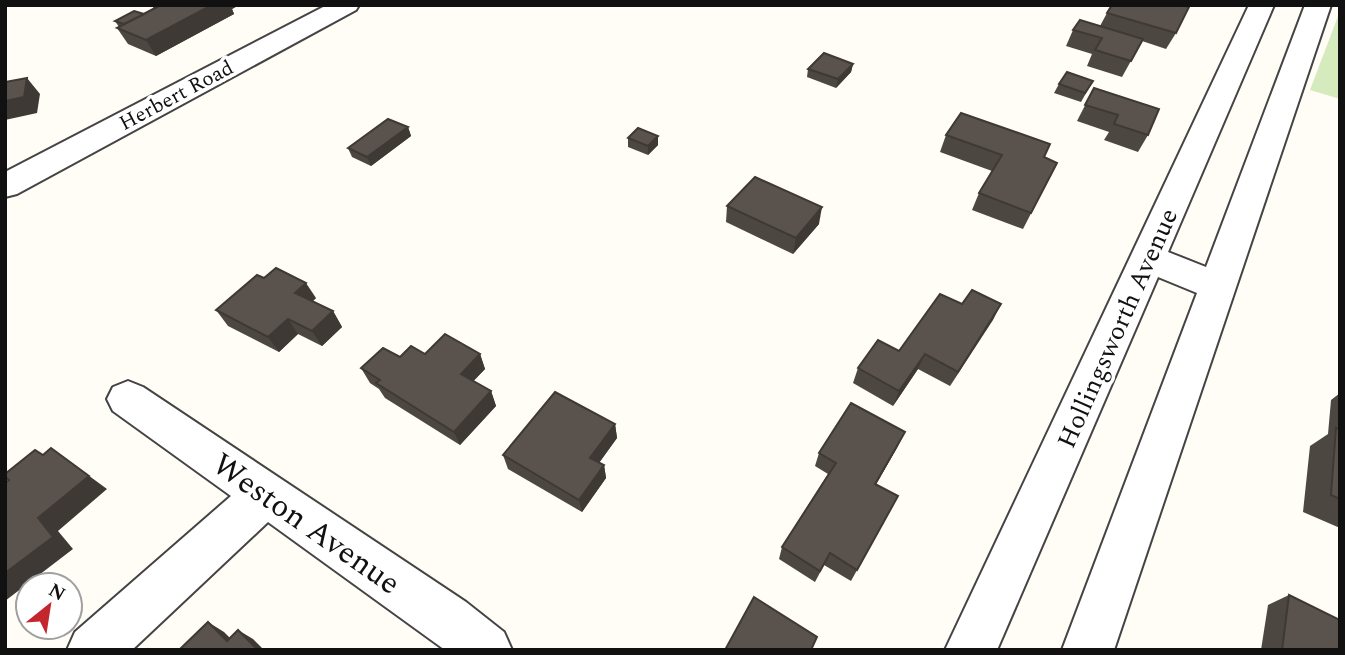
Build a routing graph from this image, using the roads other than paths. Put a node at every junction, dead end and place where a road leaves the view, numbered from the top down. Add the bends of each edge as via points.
1 (347, 5) edge
2 (1258, 14) edge
3 (1312, 21) edge
4 (5, 186) edge
5 (1148, 258) junction
6 (1218, 287) junction
7 (128, 399) dead end
8 (265, 495) junction
9 (93, 650) edge
10 (486, 650) edge
11 (971, 650) edge
12 (1088, 650) edge

1 - 4 street, Herbert Road
2 - 3 street
2 - 5 street, Hollingsworth Avenue
3 - 6 street
5 - 6 street
5 - 11 street, Hollingsworth Avenue
6 - 12 street
7 - 8 street, Weston Avenue
8 - 9 street
8 - 10 street, Weston Avenue

